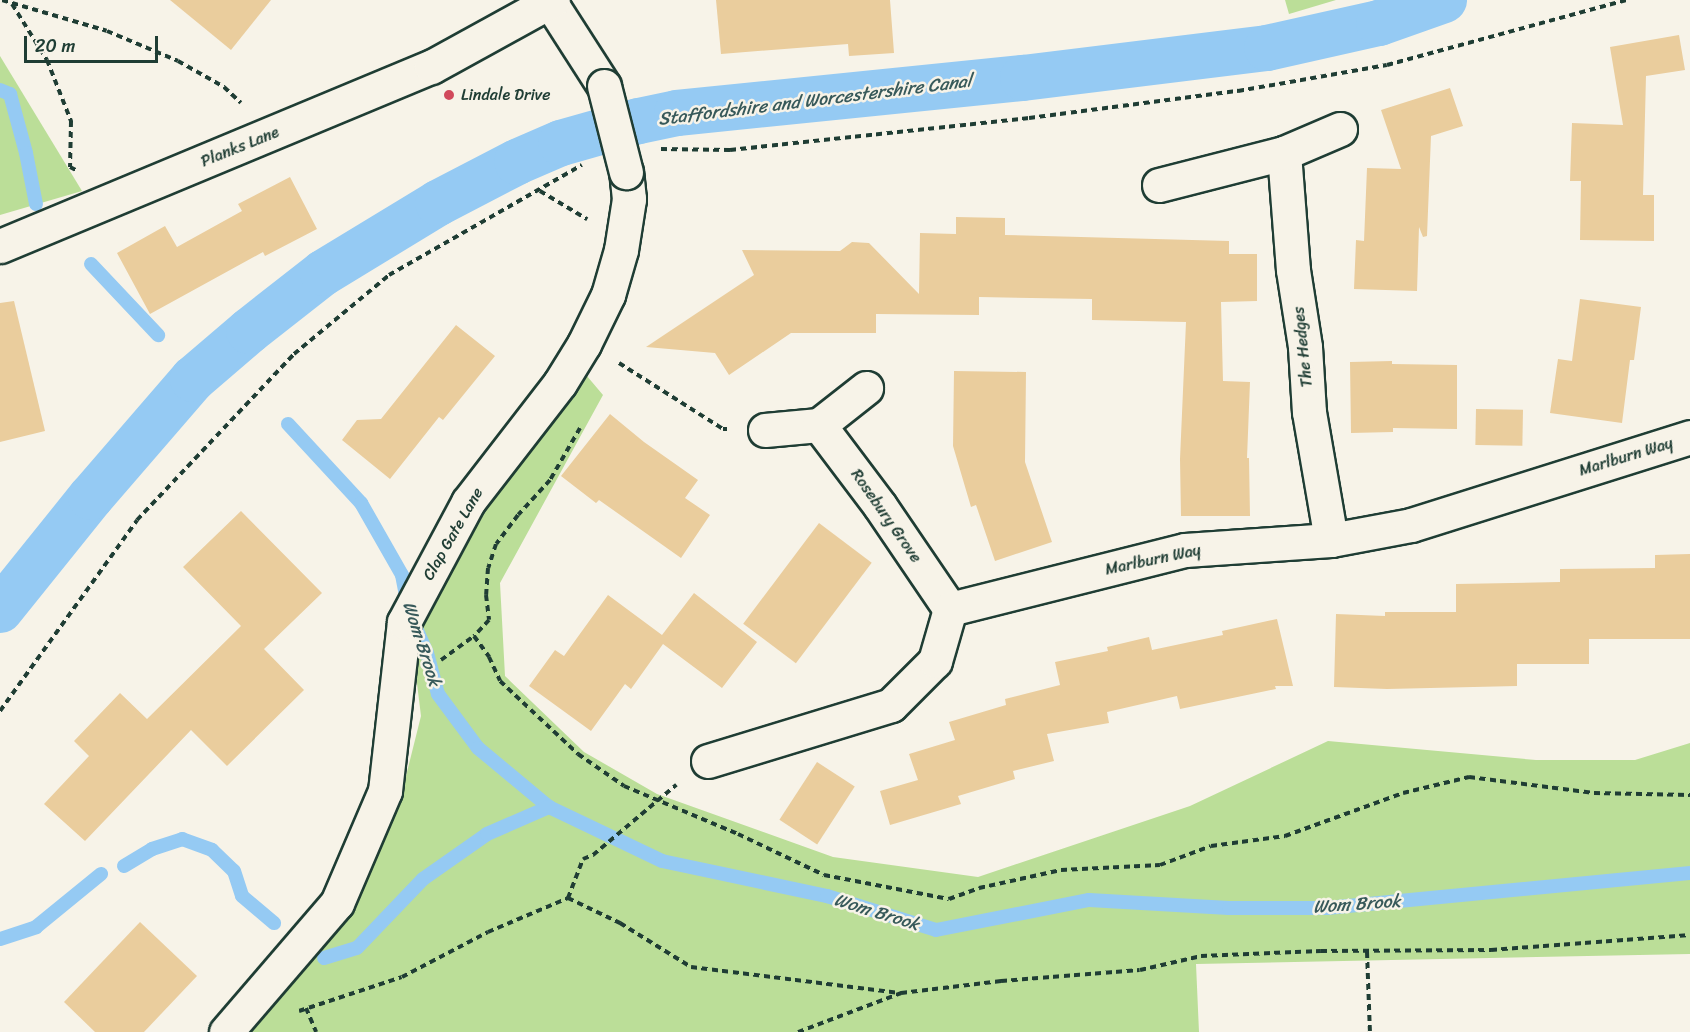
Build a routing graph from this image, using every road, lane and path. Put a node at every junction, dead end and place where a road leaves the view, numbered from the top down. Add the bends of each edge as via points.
1 (2, 0) edge
2 (1627, 0) edge
3 (552, 1) edge
4 (11, 4) junction
5 (1340, 129) dead end
6 (276, 133) junction
7 (653, 148) dead end
8 (1284, 153) junction
9 (584, 164) dead end
10 (1159, 185) dead end
11 (540, 191) junction
12 (123, 195) junction
13 (625, 228) junction
14 (0, 246) edge
15 (584, 345) junction
16 (618, 362) junction
17 (612, 371) dead end
18 (866, 388) dead end
19 (585, 418) dead end
20 (819, 425) junction
21 (765, 430) joint
22 (1690, 437) edge
23 (1331, 540) junction
24 (950, 609) junction
25 (474, 636) junction
26 (444, 657) dead end
27 (0, 711) edge
28 (708, 760) dead end
29 (1690, 795) edge
30 (656, 800) junction
31 (568, 898) junction
32 (1690, 935) edge
33 (1367, 952) junction
34 (901, 993) junction
35 (306, 1008) junction
36 (296, 1012) dead end
37 (225, 1032) edge
38 (316, 1032) edge
39 (798, 1032) edge
40 (1370, 1032) edge

1 - 4 path
2 - 7 path via 1387,65 1238,91 730,150
3 - 6 street, Planks Lane via 431,67
3 - 13 street, Clap Gate Lane, bridge via 604,86 626,172 629,199
4 - 6 path via 107,31 178,61 224,87
4 - 12 path via 47,60 71,121 70,167
5 - 8 street
6 - 12 street, Planks Lane
8 - 10 street
8 - 23 street, The Hedges via 1309,412
9 - 11 path
11 - 13 path via 597,225
11 - 27 path via 389,275 294,354 137,520
12 - 14 street, Planks Lane
13 - 15 street, Clap Gate Lane via 608,295
15 - 16 path
15 - 37 street, Clap Gate Lane via 560,383 468,502 404,622 385,791 337,903
16 - 17 path
16 - 21 path via 723,429
18 - 20 street
19 - 25 path via 550,480 496,544 488,568 489,620
20 - 21 street
20 - 24 street, Rosebury Grove
22 - 23 street, Marlburn Way via 1411,525
23 - 24 street, Marlburn Way via 1185,550
24 - 28 street via 935,661 891,705
25 - 26 path
25 - 30 path via 500,681 578,754 624,786
29 - 30 path via 1594,793 1469,777 1403,794 1285,836 1211,846 1160,865 1061,870 979,888 949,899 824,874
30 - 31 path via 593,855 583,859
31 - 34 path via 620,923 691,967
31 - 35 path via 488,932 402,976
32 - 33 path via 1491,950
33 - 34 path via 1201,956 1140,970
33 - 40 path
34 - 39 path
35 - 36 path
35 - 38 path

